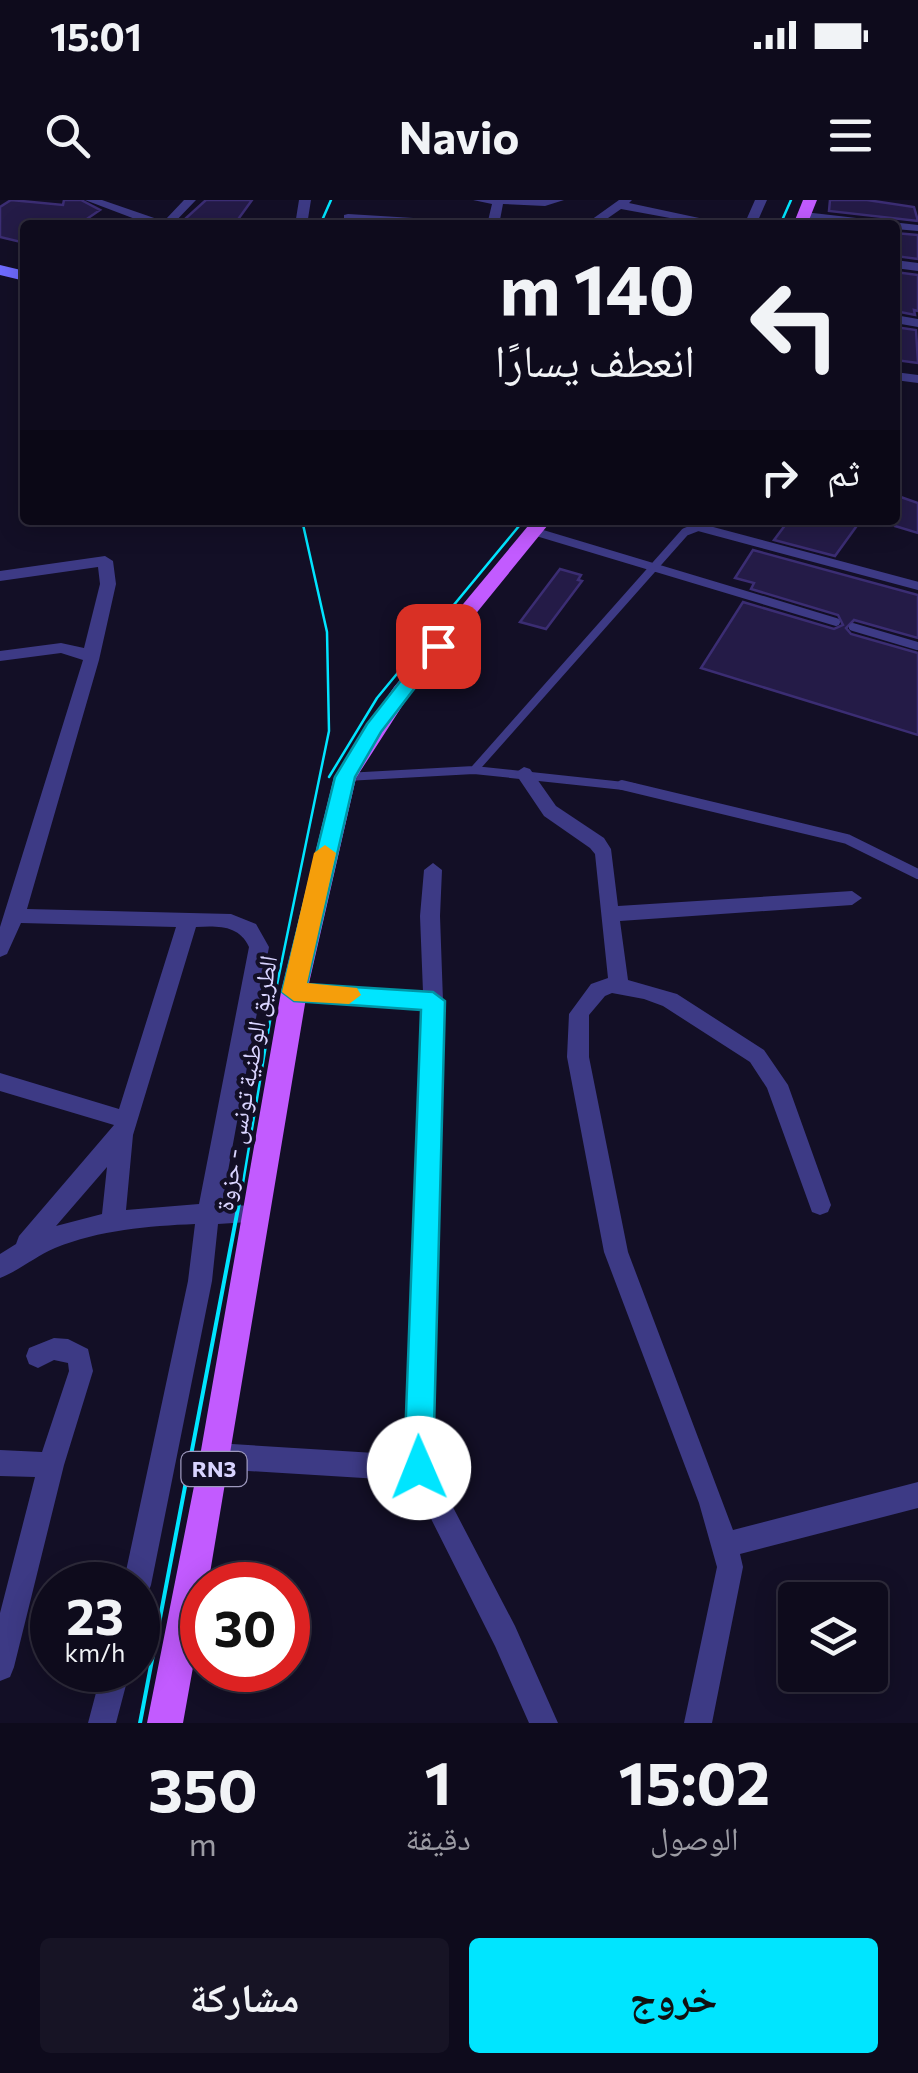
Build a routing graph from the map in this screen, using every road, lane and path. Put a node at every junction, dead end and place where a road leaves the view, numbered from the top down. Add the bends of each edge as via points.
1 (90, 200) edge
2 (190, 200) edge
3 (478, 200) edge
4 (558, 200) edge
5 (498, 201) edge
6 (623, 203) edge
7 (804, 213) edge
8 (152, 220) edge
9 (172, 220) edge
10 (598, 220) edge
11 (688, 220) edge
12 (855, 220) edge
13 (538, 526) edge
14 (654, 567) junction
15 (0, 576) edge
16 (918, 586) edge
17 (836, 622) dead end
18 (853, 626) dead end
19 (916, 646) edge
20 (90, 655) junction
21 (0, 656) edge
22 (474, 770) junction
23 (524, 773) junction
24 (345, 777) junction
25 (912, 866) edge
26 (433, 870) dead end
27 (918, 874) edge
28 (852, 898) dead end
29 (609, 914) junction
30 (15, 916) junction
31 (188, 920) junction
32 (0, 949) edge
33 (619, 985) junction
34 (294, 992) junction
35 (433, 1001) junction
36 (0, 1082) edge
37 (124, 1128) junction
38 (820, 1205) dead end
39 (256, 1214) junction
40 (208, 1215) junction
41 (112, 1222) junction
42 (22, 1249) junction
43 (0, 1267) edge
44 (38, 1356) dead end
45 (216, 1456) junction
46 (0, 1463) edge
47 (51, 1465) junction
48 (419, 1468) junction
49 (918, 1495) edge
50 (726, 1544) junction
51 (142, 1562) edge
52 (0, 1666) edge
53 (110, 1692) edge
54 (102, 1723) edge
55 (164, 1723) edge
56 (544, 1723) edge
57 (698, 1723) edge

1 - 8 street
2 - 9 street
3 - 5 street
4 - 5 street
6 - 10 street
6 - 11 street
7 - 12 street
13 - 14 lane
13 - 24 main road, الطريق الوطنية تونس - حزوة / RN3 via 401,692
14 - 16 lane via 698,526
14 - 17 lane
14 - 22 lane
15 - 20 street via 106,561 108,584
18 - 19 lane
20 - 21 street via 60,648
20 - 30 street
22 - 23 lane
22 - 24 lane
23 - 25 lane via 671,794 847,839
23 - 29 street via 550,811 604,854
24 - 34 main road, الطريق الوطنية تونس - حزوة / RN3
25 - 27 lane
26 - 35 street
28 - 29 street
29 - 33 street
30 - 31 street
30 - 32 street
31 - 37 street
31 - 40 street via 244,925 256,934 259,948
33 - 38 street via 670,1000 757,1056 777,1085
33 - 50 street via 598,990 579,1014 578,1057 616,1252
34 - 35 street
34 - 39 main road, الطريق الوطنية تونس - حزوة / RN3
35 - 48 street
36 - 37 street
37 - 41 street
37 - 42 street
39 - 40 street
39 - 45 main road, الطريق الوطنية تونس - حزوة / RN3
40 - 41 street
40 - 51 street
41 - 42 street
42 - 43 street
44 - 47 street via 68,1349 79,1357 81,1371
45 - 48 street
45 - 55 main road, الطريق الوطنية تونس - حزوة / RN3
46 - 47 street
47 - 52 street
48 - 56 street
49 - 50 street
50 - 57 street via 725,1602
53 - 54 street

